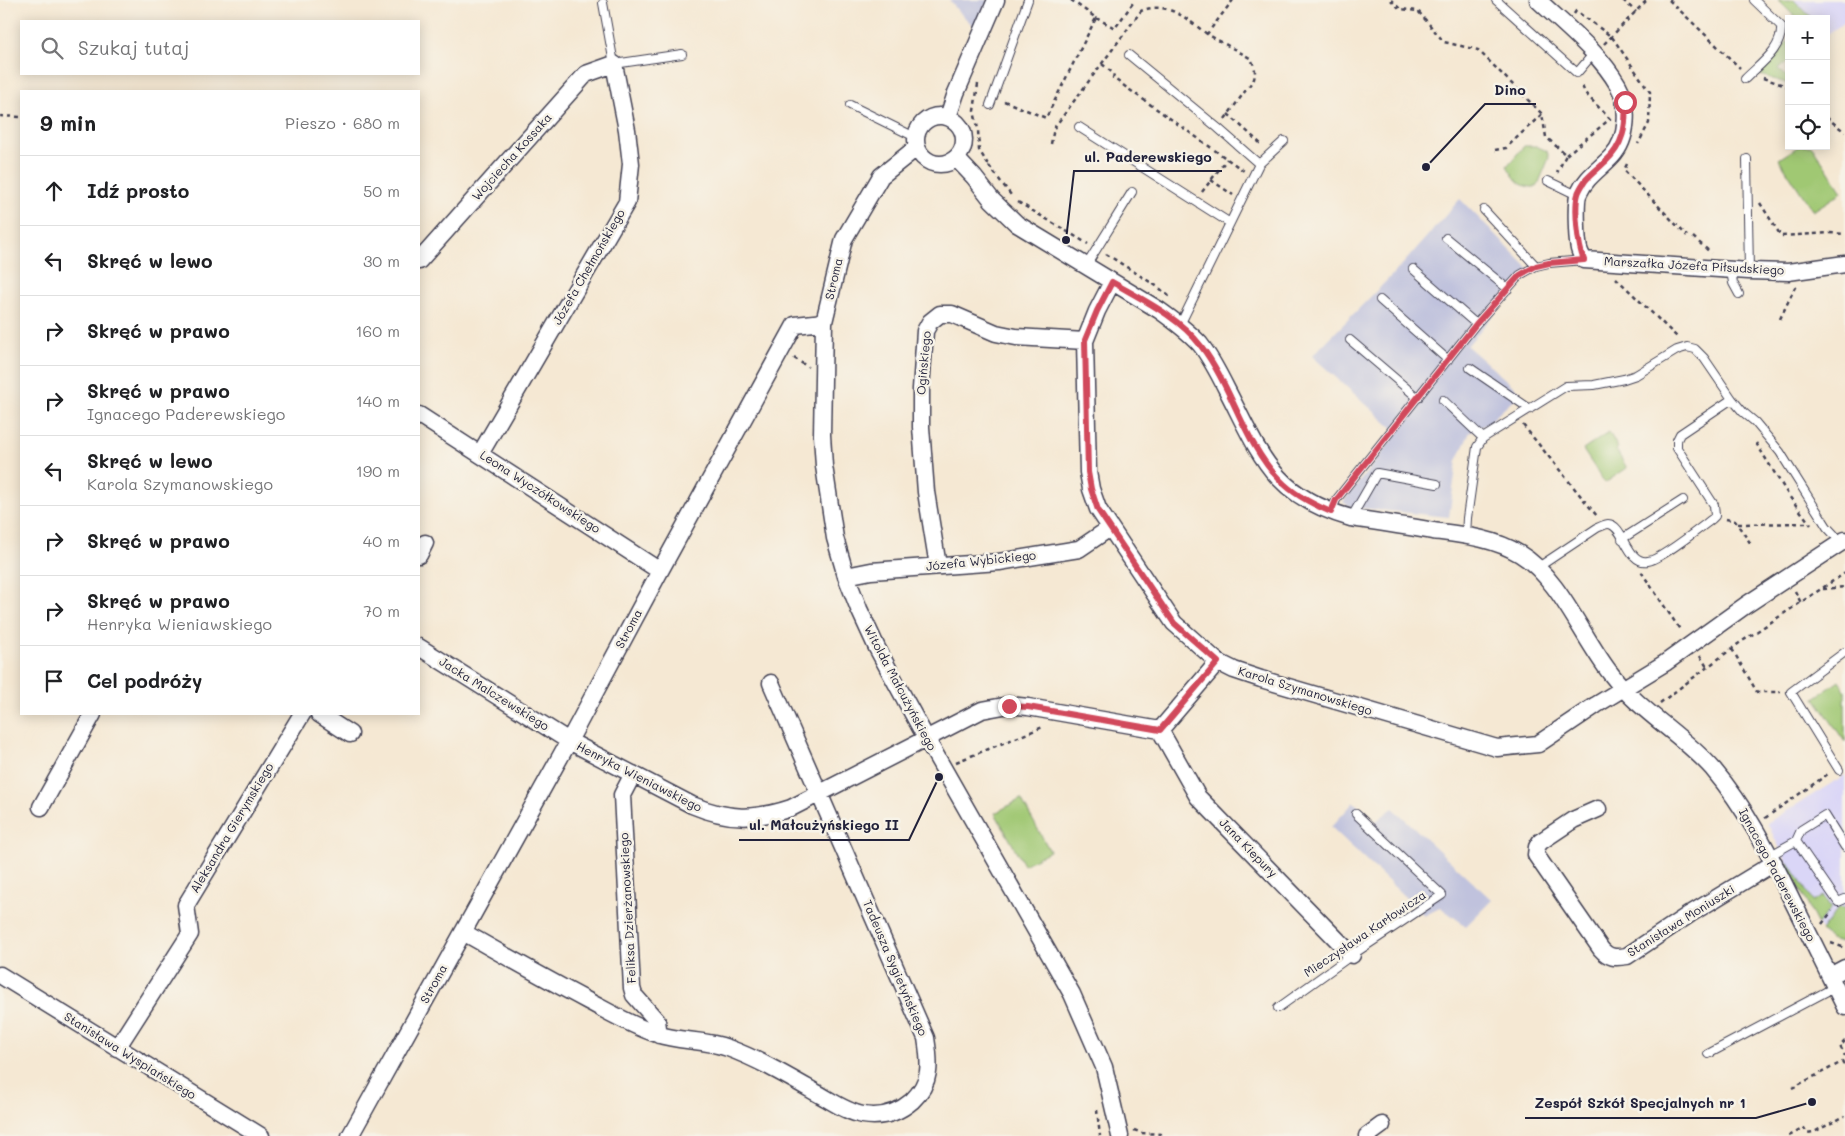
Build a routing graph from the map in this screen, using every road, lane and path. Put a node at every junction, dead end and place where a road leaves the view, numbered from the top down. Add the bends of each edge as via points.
1 (996, 0) edge
2 (1028, 0) edge
3 (1071, 0) edge
4 (1135, 0) edge
5 (1233, 0) edge
6 (1391, 0) edge
7 (1496, 0) edge
8 (1538, 0) edge
9 (1623, 0) edge
10 (1647, 0) edge
11 (1669, 0) edge
12 (1754, 0) edge
13 (603, 3) dead end
14 (1636, 12) junction
15 (1096, 18) junction
16 (1612, 36) dead end
17 (1594, 53) junction
18 (682, 54) dead end
19 (1129, 55) dead end
20 (614, 64) junction
21 (1102, 64) dead end
22 (1577, 73) junction
23 (1745, 78) junction
24 (1785, 86) edge
25 (993, 96) junction
26 (850, 105) dead end
27 (990, 105) dead end
28 (1228, 114) junction
29 (1542, 114) junction
30 (0, 116) edge
31 (20, 117) edge
32 (948, 117) junction
33 (1830, 120) edge
34 (1079, 127) dead end
35 (1218, 128) junction
36 (1845, 132) edge
37 (1284, 141) dead end
38 (916, 142) junction
39 (1495, 150) dead end
40 (1271, 153) junction
41 (1566, 155) junction
42 (956, 158) junction
43 (1747, 158) dead end
44 (1227, 159) junction
45 (1259, 164) junction
46 (989, 166) dead end
47 (1252, 177) junction
48 (1211, 180) junction
49 (1549, 182) joint
50 (1747, 183) junction
51 (1132, 192) dead end
52 (1578, 195) junction
53 (1195, 201) junction
54 (1241, 201) junction
55 (1484, 210) dead end
56 (1230, 223) junction
57 (1845, 234) edge
58 (1446, 238) dead end
59 (1097, 249) junction
60 (420, 260) edge
61 (1584, 260) junction
62 (1845, 264) edge
63 (1086, 266) junction
64 (1536, 266) junction
65 (1413, 268) dead end
66 (1731, 270) junction
67 (1748, 271) junction
68 (1612, 274) dead end
69 (1112, 282) junction
70 (1797, 284) dead end
71 (1508, 289) junction
72 (1739, 294) dead end
73 (1380, 300) dead end
74 (1184, 318) junction
75 (1780, 318) dead end
76 (824, 322) junction
77 (1476, 324) junction
78 (1085, 340) junction
79 (1350, 340) dead end
80 (1687, 347) junction
81 (1448, 360) junction
82 (1470, 368) dead end
83 (1418, 398) junction
84 (1732, 399) junction
85 (1443, 400) dead end
86 (1530, 409) junction
87 (420, 416) edge
88 (1517, 418) junction
89 (1483, 438) junction
90 (1754, 440) dead end
91 (480, 454) junction
92 (1437, 484) dead end
93 (1683, 500) dead end
94 (1331, 512) junction
95 (1715, 516) junction
96 (1351, 518) junction
97 (1809, 523) junction
98 (1738, 524) junction
99 (1604, 525) junction
100 (1110, 528) junction
101 (1814, 529) dead end
102 (1466, 536) junction
103 (1622, 538) junction
104 (1844, 543) edge
105 (1751, 544) dead end
106 (1648, 562) junction
107 (938, 566) junction
108 (1537, 568) junction
109 (660, 571) junction
110 (1845, 573) edge
111 (846, 576) junction
112 (1845, 587) edge
113 (1822, 589) junction
114 (1678, 637) dead end
115 (420, 647) edge
116 (1732, 648) junction
117 (1845, 652) edge
118 (1218, 662) junction
119 (771, 683) dead end
120 (1622, 689) junction
121 (1791, 692) junction
122 (1648, 714) junction
123 (92, 715) edge
124 (301, 715) edge
125 (324, 715) edge
126 (1047, 725) dead end
127 (1160, 730) junction
128 (350, 734) dead end
129 (926, 738) junction
130 (569, 741) junction
131 (952, 763) dead end
132 (1838, 768) joint
133 (633, 774) junction
134 (819, 794) junction
135 (41, 806) dead end
136 (1598, 808) dead end
137 (1356, 814) dead end
138 (1762, 821) dead end
139 (1796, 841) junction
140 (1845, 847) edge
141 (1771, 859) junction
142 (1845, 899) edge
143 (1835, 907) dead end
144 (1818, 929) dead end
145 (463, 932) junction
146 (1352, 955) junction
147 (1845, 968) edge
148 (0, 975) edge
149 (1832, 982) junction
150 (1845, 1007) edge
151 (1278, 1008) dead end
152 (659, 1036) junction
153 (1845, 1041) edge
154 (117, 1048) junction
155 (1708, 1054) dead end
156 (1845, 1056) edge
157 (1845, 1067) edge
158 (1792, 1088) dead end
159 (1845, 1116) edge
160 (1382, 1125) dead end
161 (1125, 1131) edge
162 (261, 1136) edge
163 (350, 1136) edge
164 (1161, 1136) edge
165 (1367, 1136) edge
166 (1789, 1136) edge

1 - 32 street
2 - 25 lane
3 - 15 path
4 - 15 path via 1115,28
5 - 28 path via 1207,34 1250,58 1255,74
6 - 29 path via 1400,10 1418,11 1444,42 1478,50
7 - 22 lane
8 - 17 street
9 - 14 path
10 - 14 path
11 - 23 path via 1743,72
12 - 23 lane via 1781,26 1782,34 1778,46
13 - 20 lane
14 - 16 path
15 - 25 path via 1046,118
17 - 22 lane
17 - 52 street via 1619,86 1625,108 1624,135 1612,156 1586,180
18 - 20 lane
19 - 35 lane
20 - 60 street, Wojciecha Kossaka via 586,74
20 - 91 street, Józefa Chełmońskiego via 631,164 627,202
21 - 44 path via 1114,74 1113,78
22 - 41 path via 1585,93 1610,119
23 - 24 path via 1758,76
25 - 27 lane
26 - 38 lane
28 - 35 path
28 - 40 path
29 - 39 path via 1506,148
29 - 41 path via 1546,137
30 - 31 path
32 - 38 street via 927,119 919,127
32 - 42 street via 961,127 964,135 962,152
33 - 36 path
34 - 53 lane
35 - 45 lane
37 - 40 lane
38 - 42 street via 921,156 929,162 938,165
38 - 76 street, Stroma via 881,176 844,239
40 - 45 lane
41 - 49 path
42 - 63 street, Ignacego Paderewskiego via 1017,224
43 - 50 lane
44 - 47 path
44 - 48 path
45 - 47 lane
46 - 59 path via 1014,199
47 - 54 lane
48 - 53 path
48 - 54 path
49 - 52 lane
50 - 57 path via 1781,236
50 - 67 lane
51 - 59 lane
52 - 61 street via 1577,230
53 - 56 lane
54 - 56 lane
55 - 64 lane
56 - 74 lane
58 - 71 lane
59 - 63 lane
59 - 74 path via 1158,287
61 - 64 lane
61 - 66 street, Marszałka Józefa Piłsudskiego
62 - 67 street, Marszałka Józefa Piłsudskiego via 1788,272
63 - 69 street, Ignacego Paderewskiego
64 - 71 lane via 1520,275
65 - 77 lane
66 - 67 street, Marszałka Józefa Piłsudskiego
66 - 72 lane
68 - 80 path
69 - 74 street, Ignacego Paderewskiego via 1159,310
69 - 78 street, Karola Szymanowskiego
70 - 75 path
71 - 77 lane
73 - 81 lane
74 - 94 street, Ignacego Paderewskiego via 1213,364 1267,465 1295,493
76 - 109 street, Stroma via 796,326
76 - 111 street, Witolda Małcużyńskiego via 824,466 835,538
77 - 81 lane
78 - 100 street, Karola Szymanowskiego via 1088,472 1098,510
78 - 107 street, Ogińskiego via 1016,337 996,333 952,314 940,314 930,322 925,331 920,389 921,426 926,492
79 - 83 lane
80 - 84 lane via 1695,349 1704,358
80 - 86 lane via 1636,375 1609,383 1566,386
81 - 83 lane
82 - 86 lane
83 - 94 lane via 1336,500
84 - 95 lane via 1680,434 1677,440 1677,448 1714,505
84 - 104 lane via 1780,452 1827,527
85 - 89 lane
86 - 88 lane
87 - 91 street, Leona Wyczółkowskiego
88 - 89 lane
88 - 99 path
89 - 102 lane via 1477,447
90 - 97 path
91 - 109 street, Leona Wyczółkowskiego
92 - 96 lane via 1377,473
93 - 103 lane
94 - 96 street, Ignacego Paderewskiego
95 - 98 path
95 - 106 lane
96 - 102 street, Ignacego Paderewskiego
97 - 98 path
97 - 101 path
98 - 105 path
99 - 103 lane via 1615,526
99 - 108 lane
100 - 107 street, Józefa Wybickiego via 1079,549 999,562
100 - 118 street, Karola Szymanowskiego via 1174,623
102 - 108 street, Ignacego Paderewskiego via 1502,545
103 - 106 lane via 1633,555
104 - 120 street, Karola Szymanowskiego
106 - 114 path via 1642,573 1681,631
107 - 111 street, Józefa Wybickiego
108 - 120 street, Ignacego Paderewskiego via 1560,594
109 - 130 street, Stroma
110 - 113 path
111 - 129 street, Witolda Małcużyńskiego via 877,648
112 - 113 path
113 - 116 path
115 - 130 street, Jacka Malczewskiego
116 - 121 path via 1757,692
116 - 122 path
117 - 121 lane
118 - 120 street, Karola Szymanowskiego via 1261,679 1497,748 1538,744
118 - 127 street
119 - 134 street, Tadeusza Sygietyńskiego
120 - 122 street, Ignacego Paderewskiego
121 - 132 lane
122 - 141 street, Ignacego Paderewskiego via 1713,770 1743,808
123 - 135 street
124 - 154 street, Aleksandra Gierymskiego via 186,905 190,934
125 - 128 street
126 - 131 path
127 - 129 street, Henryka Wieniawskiego via 1009,706 982,710
127 - 146 street, Jana Kiepury via 1198,797
129 - 134 street, Henryka Wieniawskiego
129 - 161 street, Witolda Małcużyńskiego via 1076,1001 1104,1067
130 - 133 street, Henryka Wieniawskiego
130 - 145 street, Stroma
132 - 138 path
133 - 134 street, Henryka Wieniawskiego via 692,806 736,818 776,813
133 - 152 street, Feliksa Dzierżanowskiego via 622,795 632,988 634,995 657,1021
134 - 152 street, Tadeusza Sygietyńskiego via 926,1038 930,1060 928,1076 918,1095 902,1109 885,1115 863,1114 846,1109 726,1047
136 - 141 street, Stanisława Moniuszki via 1540,842 1536,855 1608,956 1627,956
137 - 146 lane, Mieczysława Karłowicza via 1442,895
139 - 140 lane via 1801,830 1825,815
139 - 141 lane
139 - 142 lane via 1838,902
141 - 149 street, Ignacego Paderewskiego
143 - 144 path
145 - 152 street, Tadeusza Sygietyńskiego via 591,1003
145 - 163 street, Stroma
146 - 151 lane, Mieczysława Karłowicza
147 - 149 street
148 - 154 street, Stanisława Wyspiańskiego
149 - 150 street, Ignacego Paderewskiego
149 - 155 lane
153 - 156 path via 1840,1046
154 - 162 street, Stanisława Wyspiańskiego
157 - 158 path via 1842,1062
159 - 166 path via 1814,1132 1807,1133 1804,1128
160 - 165 street
161 - 164 path

